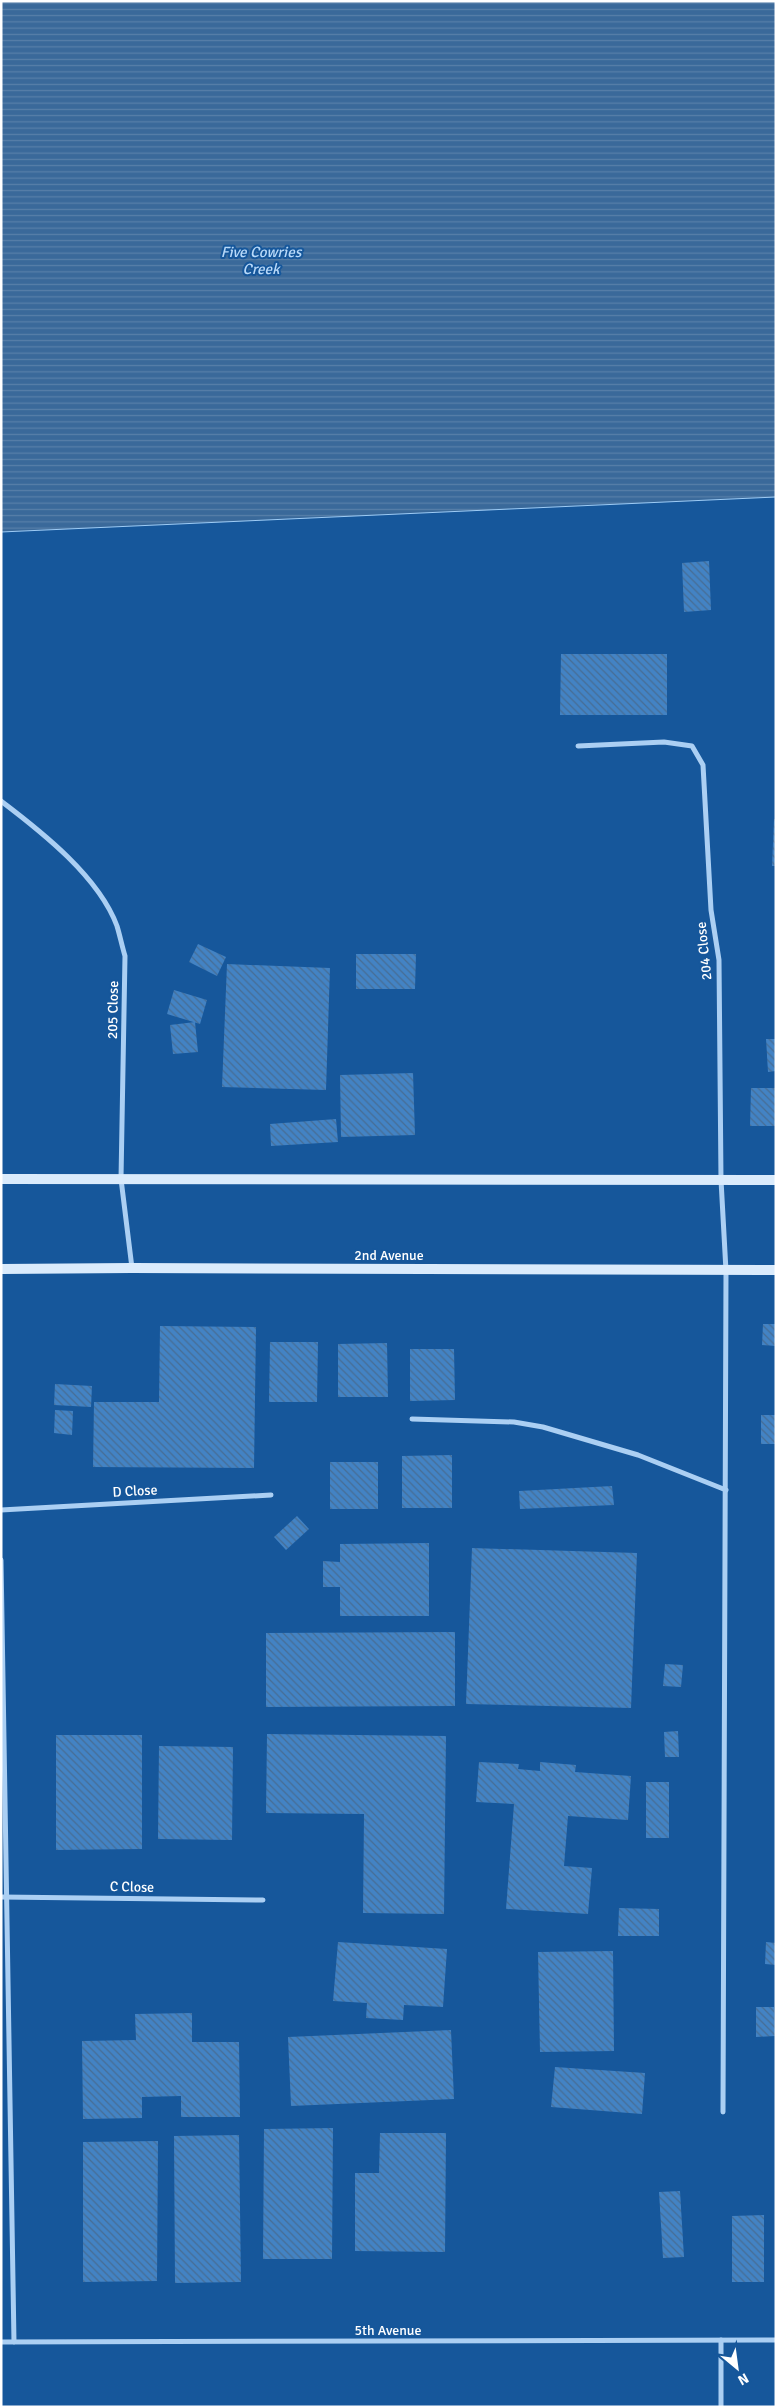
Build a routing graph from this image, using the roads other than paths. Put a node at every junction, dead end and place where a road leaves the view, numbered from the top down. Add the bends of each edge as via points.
1 (578, 746) dead end
2 (1, 801) edge
3 (1, 1179) edge
4 (122, 1179) junction
5 (721, 1180) junction
6 (776, 1180) edge
7 (132, 1268) junction
8 (1, 1269) edge
9 (776, 1270) edge
10 (726, 1271) junction
11 (412, 1419) dead end
12 (726, 1490) junction
13 (271, 1495) dead end
14 (1, 1510) edge
15 (1, 1560) edge
16 (3, 1897) edge
17 (264, 1900) dead end
18 (724, 2112) dead end
19 (721, 2340) junction
20 (776, 2340) edge
21 (1, 2342) edge
22 (14, 2342) junction
23 (721, 2407) edge

1 - 5 street, 204 Close via 664,742 692,746 703,765 711,910 719,960
2 - 4 street, 205 Close via 39,830 78,869 101,896 116,925 125,956
3 - 4 street
4 - 5 street
4 - 7 street, 205 Close
5 - 6 street
5 - 10 street, 204 Close
7 - 8 street, 2nd Avenue
7 - 10 street, 2nd Avenue
9 - 10 street, 2nd Avenue
10 - 12 street, 204 Close
11 - 12 street via 514,1422 543,1427 638,1455
12 - 18 street, 204 Close
13 - 14 street, D Close
15 - 16 street
16 - 17 street, C Close
16 - 22 street
19 - 20 street, 5th Avenue
19 - 22 street, 5th Avenue
19 - 23 street
21 - 22 street, 5th Avenue

